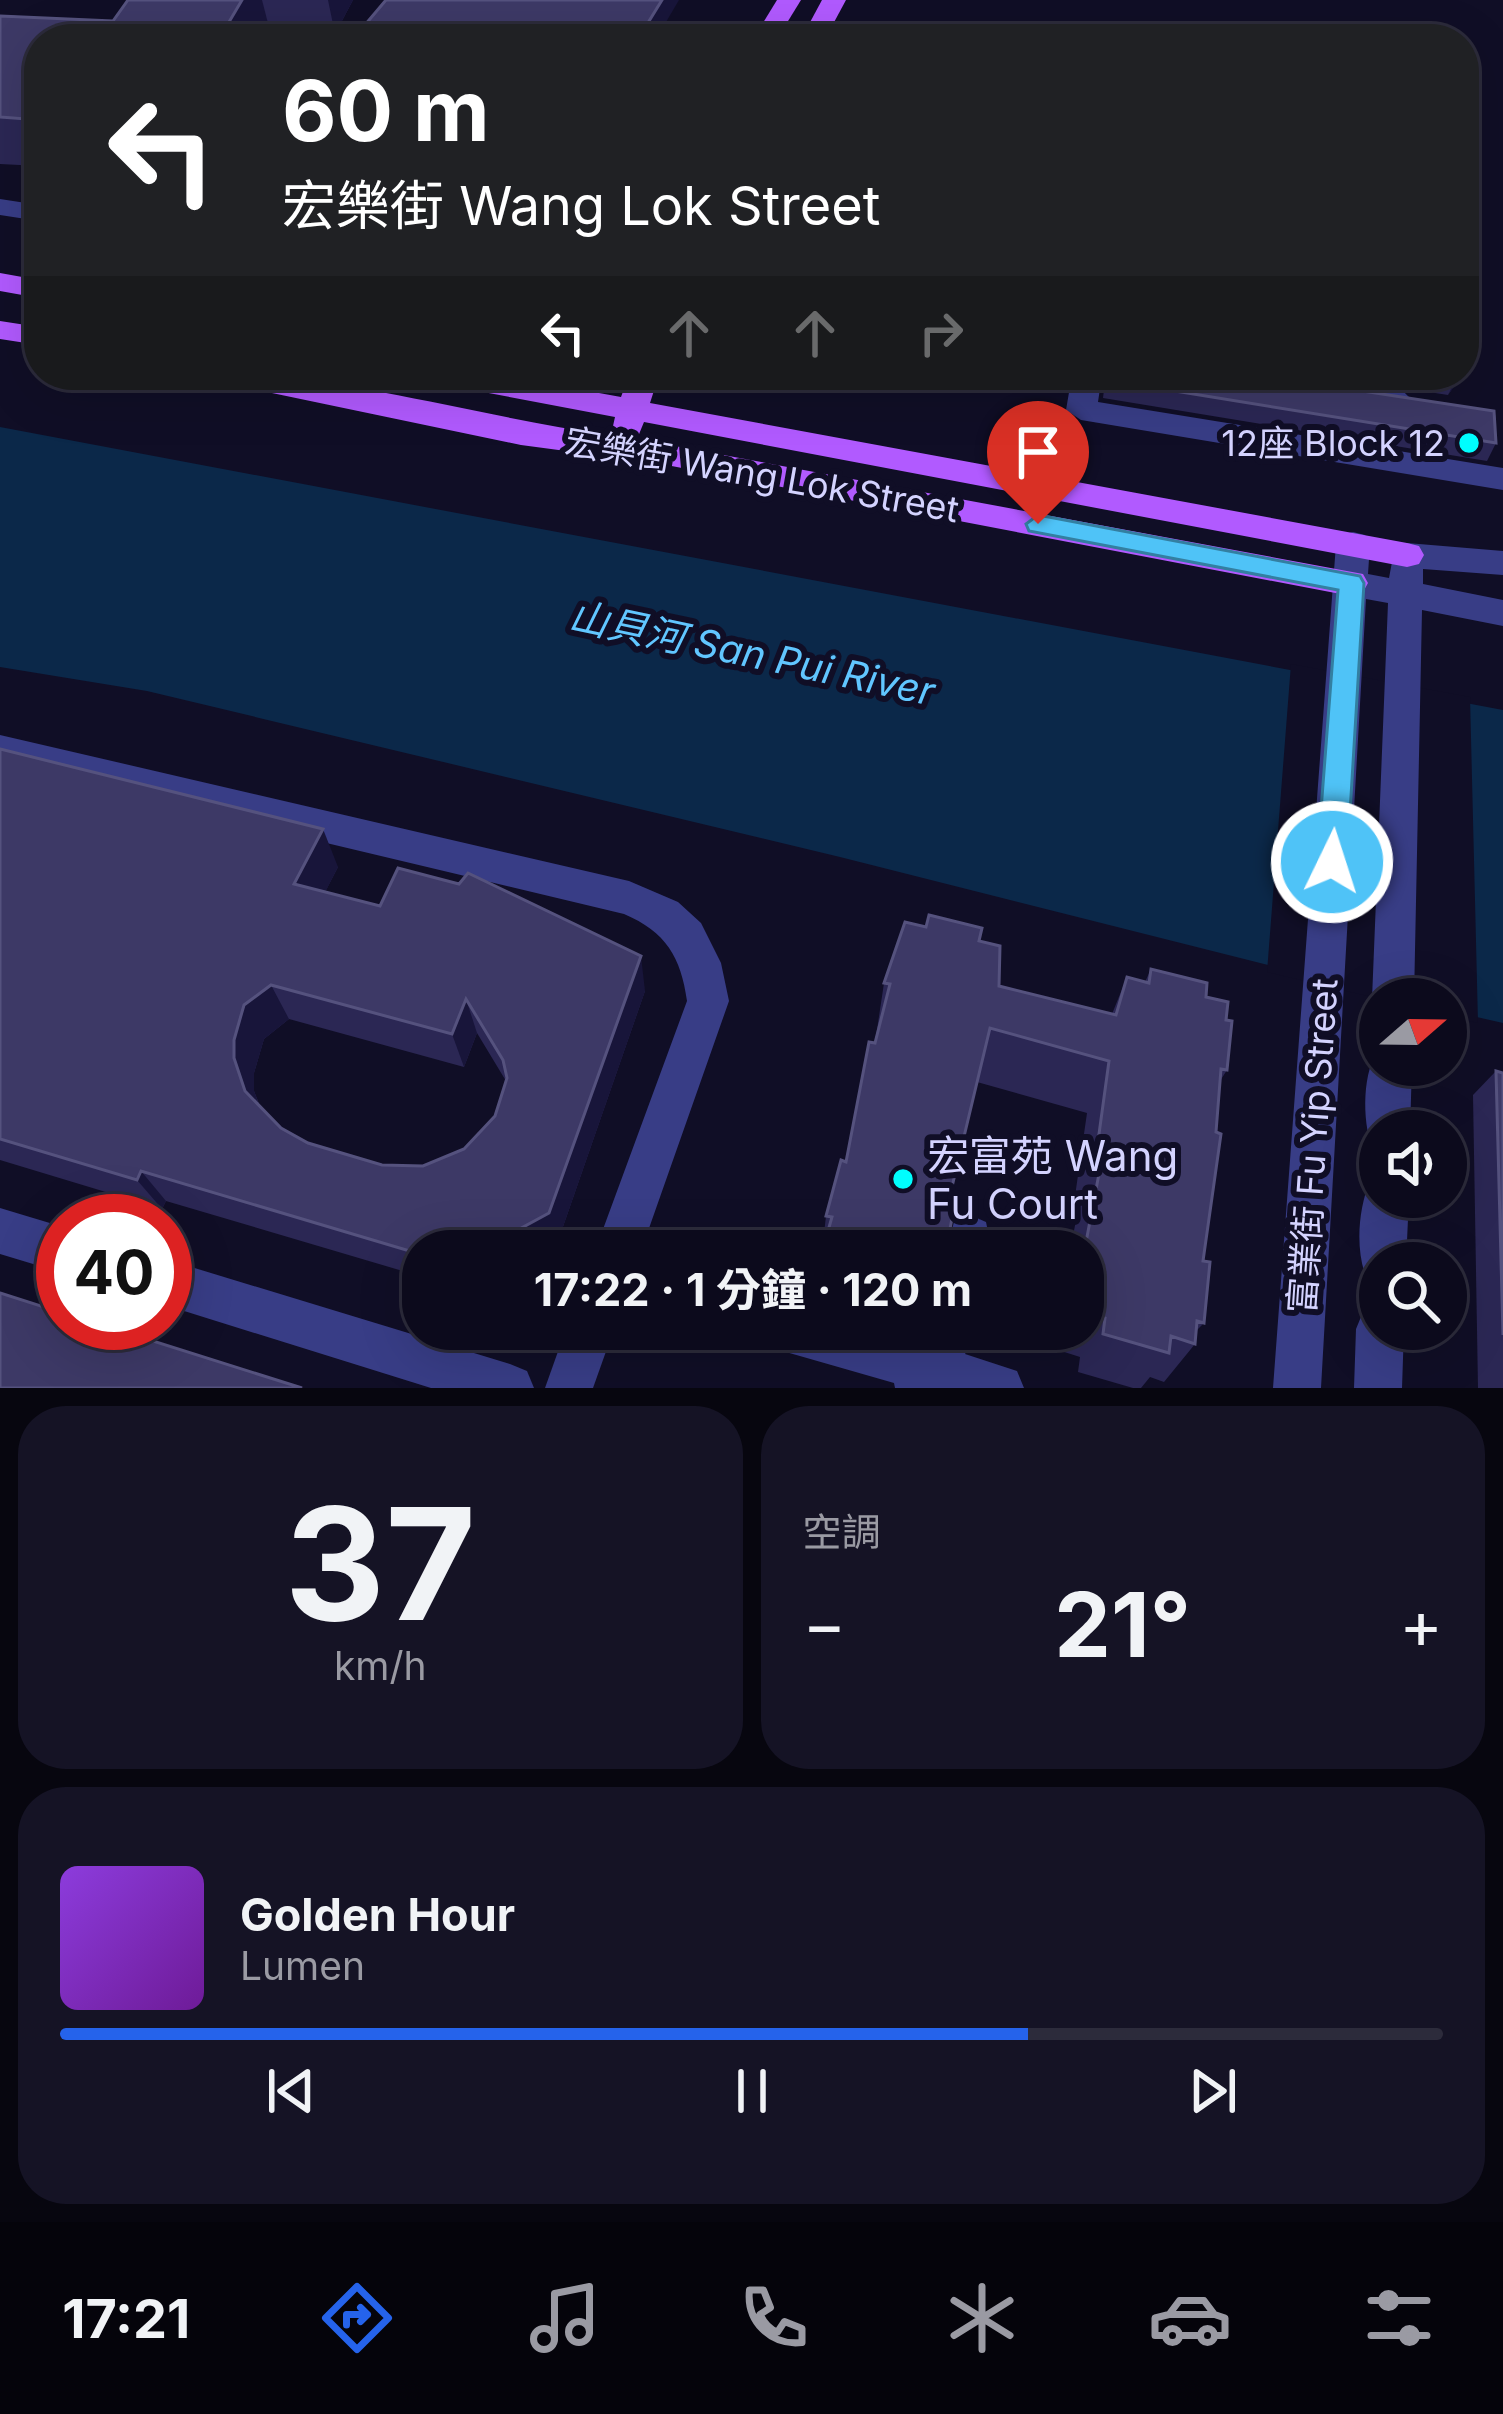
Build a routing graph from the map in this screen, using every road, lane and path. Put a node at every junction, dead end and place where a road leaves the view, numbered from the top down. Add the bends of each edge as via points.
1 (307, 390) edge
2 (583, 390) edge
3 (588, 390) edge
4 (638, 390) edge
5 (1085, 390) edge
6 (1355, 390) edge
7 (1408, 404) edge
8 (631, 410) junction
9 (561, 437) junction
10 (620, 447) junction
11 (1503, 479) edge
12 (1353, 544) junction
13 (1408, 555) junction
14 (1503, 563) edge
15 (1351, 583) junction
16 (1408, 595) junction
17 (1503, 613) edge
18 (0, 750) edge
19 (1395, 978) edge
20 (626, 1230) edge
21 (0, 1231) edge
22 (36, 1242) edge
23 (192, 1290) edge
24 (583, 1350) edge
25 (842, 1350) edge
26 (942, 1350) edge
27 (970, 1350) edge
28 (1379, 1350) edge
29 (920, 1377) edge
30 (988, 1386) edge
31 (509, 1388) edge
32 (569, 1388) edge
33 (1297, 1388) edge
34 (1378, 1388) edge

1 - 9 main road, 宏樂街 Wang Lok Street
2 - 9 main road
3 - 8 main road, 宏樂街 Wang Lok Street
4 - 8 main road
5 - 11 street via 1082,410
6 - 7 street
8 - 10 main road
8 - 12 main road, 宏樂街 Wang Lok Street
9 - 10 main road, 宏樂街 Wang Lok Street
10 - 15 main road, 宏樂街 Wang Lok Street
12 - 13 main road, 宏樂街 Wang Lok Street
12 - 15 street, 富業街 Fu Yip Street
13 - 14 street, 宏樂街 Wang Lok Street
13 - 16 street, 富業街 Fu Yip Street
15 - 16 street, 宏樂街 Wang Lok Street
15 - 33 street, 富業街 Fu Yip Street
16 - 17 street, 宏樂街 Wang Lok Street
16 - 19 street, 富業街 Fu Yip Street
18 - 20 street via 663,910 704,965 708,1001
21 - 22 street
23 - 31 street
24 - 32 street
25 - 29 street
26 - 29 street
27 - 30 street
28 - 34 street
29 - 30 street

